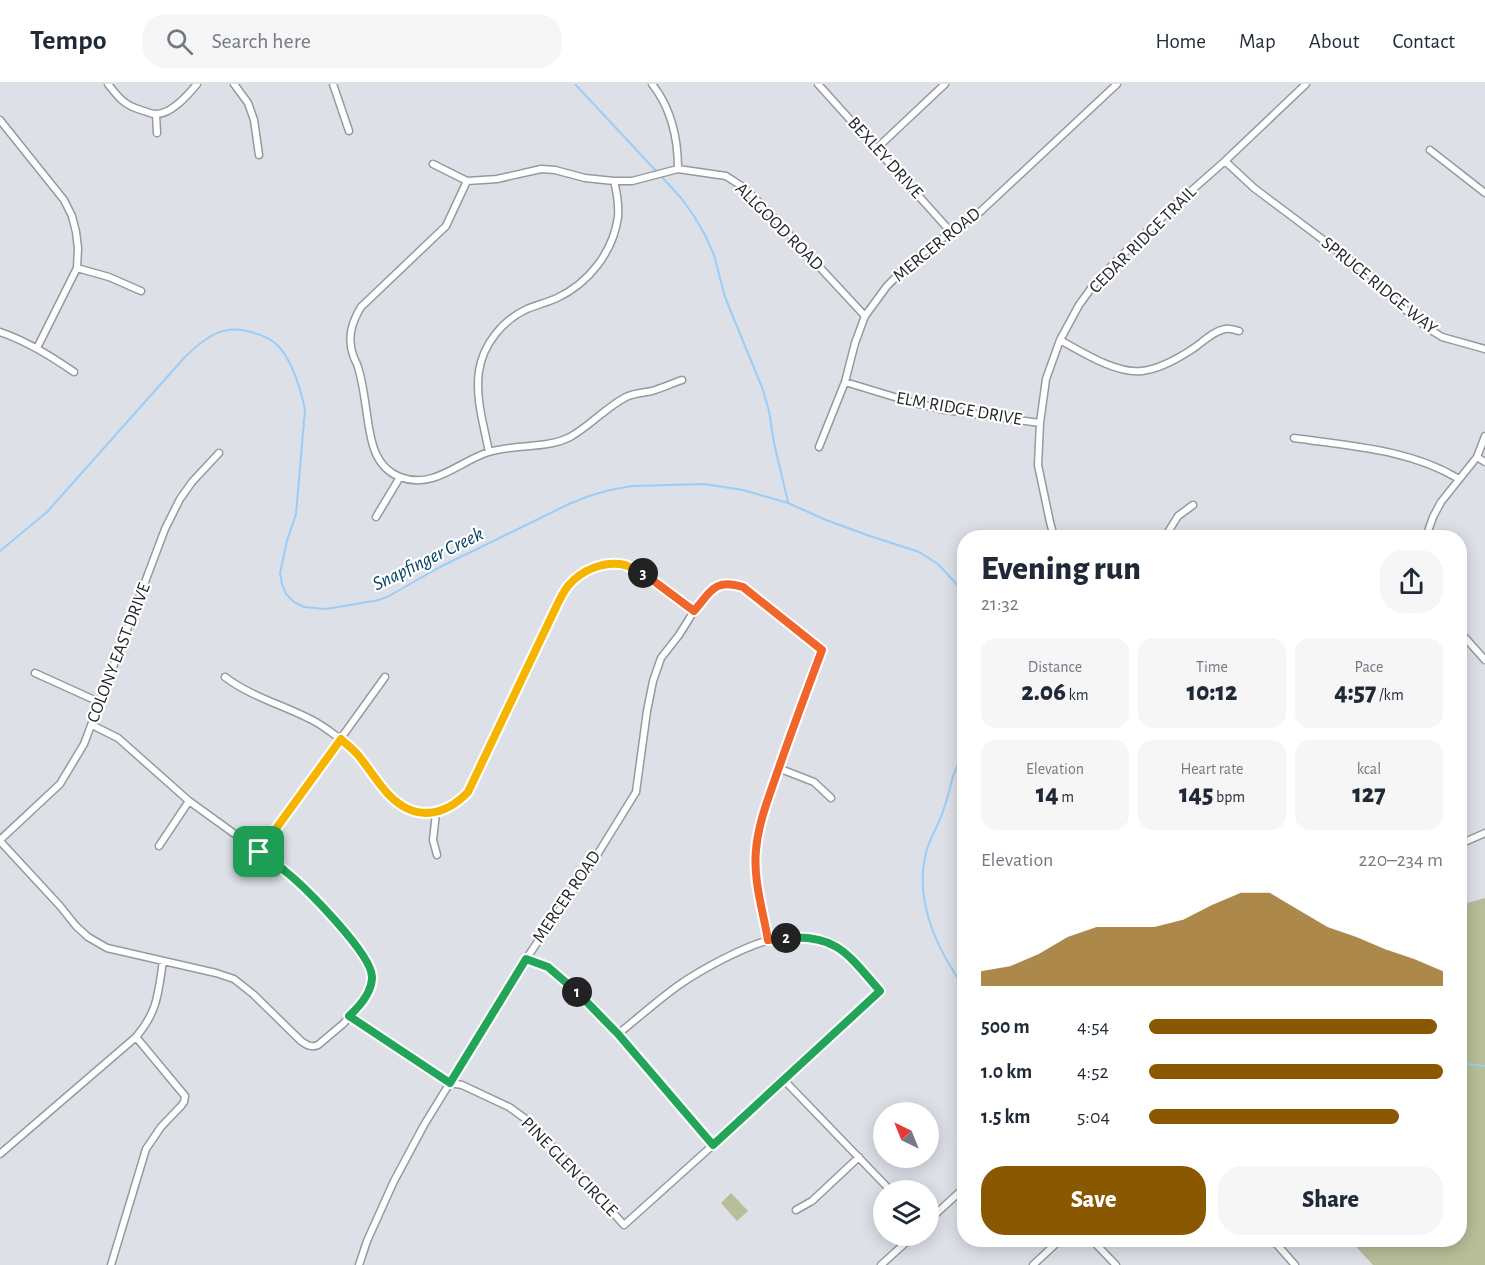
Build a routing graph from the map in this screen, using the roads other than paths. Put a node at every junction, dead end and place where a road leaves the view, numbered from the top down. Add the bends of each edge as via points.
1 (108, 84) edge
2 (197, 84) edge
3 (234, 84) edge
4 (333, 84) edge
5 (652, 84) edge
6 (818, 84) edge
7 (945, 84) edge
8 (1117, 84) edge
9 (1306, 84) edge
10 (156, 114) junction
11 (0, 120) edge
12 (349, 131) dead end
13 (157, 132) dead end
14 (877, 148) junction
15 (1430, 150) dead end
16 (259, 154) dead end
17 (1225, 161) junction
18 (433, 164) dead end
19 (678, 169) junction
20 (466, 181) junction
21 (614, 181) junction
22 (1485, 193) edge
23 (951, 232) junction
24 (77, 268) junction
25 (141, 291) dead end
26 (865, 316) junction
27 (1239, 331) dead end
28 (0, 332) edge
29 (1060, 340) junction
30 (37, 348) junction
31 (1485, 350) edge
32 (74, 372) dead end
33 (682, 380) dead end
34 (845, 382) junction
35 (1040, 423) junction
36 (1485, 436) edge
37 (1294, 438) dead end
38 (819, 447) dead end
39 (489, 452) junction
40 (219, 453) dead end
41 (1476, 457) junction
42 (1485, 462) edge
43 (400, 477) junction
44 (1459, 479) junction
45 (1193, 505) dead end
46 (376, 517) dead end
47 (1052, 530) edge
48 (1169, 530) edge
49 (1428, 530) edge
50 (694, 611) junction
51 (1467, 640) edge
52 (1485, 660) edge
53 (35, 673) dead end
54 (225, 677) dead end
55 (386, 677) dead end
56 (99, 702) junction
57 (92, 725) junction
58 (341, 739) junction
59 (778, 768) junction
60 (831, 798) dead end
61 (189, 801) junction
62 (436, 813) junction
63 (1485, 833) edge
64 (0, 841) edge
65 (1467, 841) edge
66 (159, 846) dead end
67 (259, 852) junction
68 (436, 855) dead end
69 (768, 940) junction
70 (526, 959) junction
71 (163, 961) junction
72 (349, 1016) junction
73 (618, 1034) junction
74 (136, 1037) junction
75 (783, 1079) junction
76 (450, 1083) junction
77 (713, 1145) junction
78 (0, 1154) edge
79 (859, 1157) junction
80 (881, 1180) edge
81 (957, 1194) edge
82 (796, 1210) dead end
83 (939, 1211) edge
84 (902, 1246) edge
85 (1052, 1247) edge
86 (1099, 1247) edge
87 (1279, 1247) edge
88 (111, 1265) edge
89 (359, 1265) edge
90 (881, 1265) edge
91 (1033, 1265) edge
92 (1116, 1265) edge
93 (1295, 1265) edge

1 - 10 street via 126,104
2 - 10 street via 184,100
3 - 16 street via 248,103
4 - 12 street
5 - 19 street via 667,109 678,149
6 - 14 street, BEXLEY DRIVE
7 - 14 street
8 - 23 street, MERCER ROAD via 981,211
9 - 17 street, CEDAR RIDGE TRAIL
10 - 13 street
11 - 24 street via 64,200 76,232
14 - 23 street, BEXLEY DRIVE
15 - 22 street
17 - 29 street, CEDAR RIDGE TRAIL via 1095,283
17 - 31 street, SPRUCE RIDGE WAY via 1254,188 1370,275 1426,327 1442,337
18 - 20 street
19 - 21 street, ALLGOOD ROAD via 632,181
19 - 26 street, ALLGOOD ROAD via 726,176 743,187
20 - 21 street, ALLGOOD ROAD via 542,169
20 - 43 street via 446,226 361,307 351,327 372,445 382,465
21 - 39 street via 618,218 601,261 581,284 507,322 486,348 478,371 477,392
23 - 26 street, MERCER ROAD via 907,266
24 - 25 street
24 - 30 street
26 - 34 street, MERCER ROAD
27 - 29 street via 1224,329 1214,333 1175,360 1142,371 1113,366
28 - 30 street
29 - 35 street, CEDAR RIDGE TRAIL via 1046,379
30 - 32 street
33 - 39 street via 626,397 569,438
34 - 35 street, ELM RIDGE DRIVE via 945,410
34 - 38 street, MERCER ROAD
35 - 47 street, CEDAR RIDGE TRAIL via 1038,465
36 - 41 street
37 - 44 street via 1379,450
39 - 43 street via 435,479
40 - 56 street, COLONY EAST DRIVE via 192,482 165,529
41 - 42 street
41 - 44 street
43 - 46 street
44 - 49 street via 1441,502
45 - 48 street via 1178,516
50 - 59 street, MERCER ROAD via 714,588 730,583 743,587 822,650
50 - 62 street via 644,573 624,565 593,567 581,575 558,603 468,792
50 - 70 street, MERCER ROAD via 661,658 653,681 636,792
51 - 52 street
53 - 56 street
54 - 58 street via 238,687 311,719
55 - 58 street
56 - 57 street, COLONY EAST DRIVE
57 - 61 street via 118,738
57 - 64 street, COLONY EAST DRIVE via 60,784
58 - 62 street via 402,805 414,811
58 - 67 street
59 - 60 street via 814,782
59 - 69 street via 755,852
61 - 66 street
61 - 67 street
62 - 68 street
63 - 65 street
64 - 71 street via 88,937 107,948
67 - 72 street via 286,871 339,923 367,962 371,988
69 - 73 street, PINE GLEN CIRCLE via 725,958 679,985
69 - 75 street, PINE GLEN CIRCLE via 798,937 832,943 880,991
70 - 73 street via 548,967
70 - 76 street, MERCER ROAD
71 - 72 street via 234,979 308,1046 318,1045
71 - 74 street via 152,1014
72 - 76 street, PINE GLEN CIRCLE
73 - 77 street
74 - 78 street
74 - 88 street via 185,1096 142,1158
75 - 77 street, PINE GLEN CIRCLE
75 - 79 street
76 - 77 street, PINE GLEN CIRCLE via 509,1107 527,1120 624,1225
76 - 89 street, MERCER ROAD via 394,1181
79 - 80 street
79 - 82 street via 812,1201
81 - 83 street
84 - 90 street
85 - 91 street
86 - 92 street
87 - 93 street

